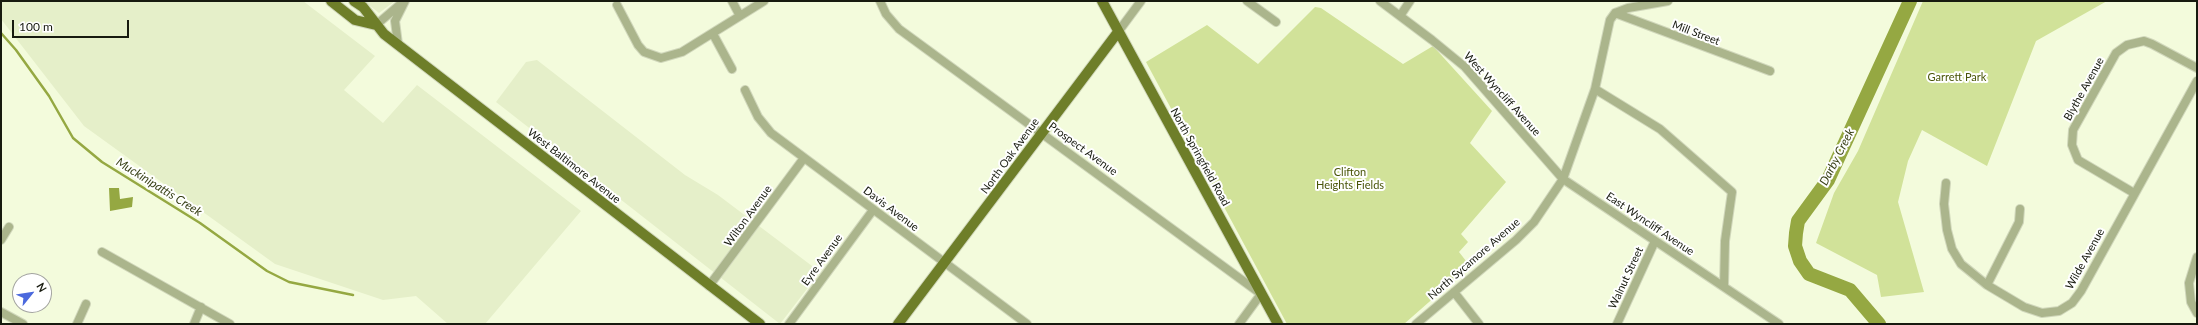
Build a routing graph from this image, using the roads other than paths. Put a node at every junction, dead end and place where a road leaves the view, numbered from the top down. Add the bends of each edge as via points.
1 (331, 1) edge
2 (354, 1) edge
3 (404, 1) edge
4 (732, 1) edge
5 (764, 1) edge
6 (880, 1) edge
7 (1102, 1) edge
8 (1141, 1) edge
9 (1247, 1) edge
10 (1380, 1) edge
11 (1410, 1) edge
12 (1668, 1) edge
13 (616, 4) dead end
14 (1615, 13) junction
15 (740, 16) junction
16 (1400, 16) junction
17 (1276, 22) dead end
18 (376, 25) junction
19 (1118, 32) junction
20 (713, 34) junction
21 (398, 44) junction
22 (2197, 68) edge
23 (732, 69) dead end
24 (1770, 71) dead end
25 (2197, 81) edge
26 (1595, 89) junction
27 (745, 90) dead end
28 (1042, 133) junction
29 (804, 158) junction
30 (1563, 179) junction
31 (1946, 183) dead end
32 (2134, 194) junction
33 (2020, 209) dead end
34 (873, 210) junction
35 (9, 227) dead end
36 (1, 240) edge
37 (1655, 241) junction
38 (102, 252) dead end
39 (2197, 257) edge
40 (945, 263) junction
41 (1987, 285) junction
42 (709, 286) junction
43 (1724, 287) junction
44 (1454, 292) junction
45 (1261, 294) junction
46 (86, 304) dead end
47 (202, 307) junction
48 (1, 312) edge
49 (2197, 313) edge
50 (23, 324) edge
51 (77, 324) edge
52 (194, 324) edge
53 (230, 324) edge
54 (760, 324) edge
55 (789, 324) edge
56 (898, 324) edge
57 (1027, 324) edge
58 (1239, 324) edge
59 (1278, 324) edge
60 (1416, 324) edge
61 (1479, 324) edge
62 (1617, 324) edge
63 (1779, 324) edge

1 - 18 main road via 355,20
2 - 18 main road via 363,7
3 - 18 street
3 - 21 street via 395,21
4 - 15 street
5 - 15 street
6 - 28 street, Prospect Avenue via 886,14 899,29
7 - 19 main road, North Springfield Road
8 - 19 street, North Oak Avenue
9 - 17 street
10 - 16 street, West Wyncliff Avenue
11 - 16 street
12 - 14 street via 1628,8
13 - 20 street via 638,45 653,57 672,56
14 - 24 street, Mill Street
14 - 26 street, North Sycamore Avenue via 1610,20
15 - 20 street
16 - 30 street, West Wyncliff Avenue via 1465,67
18 - 21 main road, West Baltimore Avenue
19 - 28 main road, North Oak Avenue
19 - 45 main road, North Springfield Road
20 - 23 street
21 - 42 main road, West Baltimore Avenue
22 - 32 street, Blythe Avenue via 2152,44 2144,42 2127,45 2116,53 2073,130 2072,145 2078,160
25 - 32 street, Wilde Avenue
26 - 30 street, North Sycamore Avenue
26 - 43 street via 1660,129 1732,192 1725,241
27 - 29 street, Davis Avenue via 758,117 771,133
28 - 40 main road, North Oak Avenue
28 - 45 street, Prospect Avenue
29 - 34 street, Davis Avenue
29 - 42 street, Wilton Avenue
30 - 37 street, East Wyncliff Avenue
30 - 44 street, North Sycamore Avenue via 1534,222 1521,236
31 - 41 street, Wilde Avenue via 1944,204 1952,249 1961,264
32 - 41 street, Wilde Avenue via 2072,303 2059,311 2042,313 2024,307
33 - 41 street via 2019,222
34 - 40 street, Davis Avenue
34 - 55 street, Eyre Avenue
35 - 36 street
37 - 43 street, East Wyncliff Avenue
37 - 62 street, Walnut Street
38 - 47 street
39 - 49 street via 2189,283 2191,302
40 - 56 main road, North Oak Avenue
40 - 57 street, Davis Avenue
42 - 54 main road, West Baltimore Avenue
43 - 63 street, East Wyncliff Avenue
44 - 60 street, North Sycamore Avenue
44 - 61 street
45 - 58 street
45 - 59 main road, North Springfield Road
46 - 51 street
47 - 52 street
47 - 53 street
48 - 50 street

